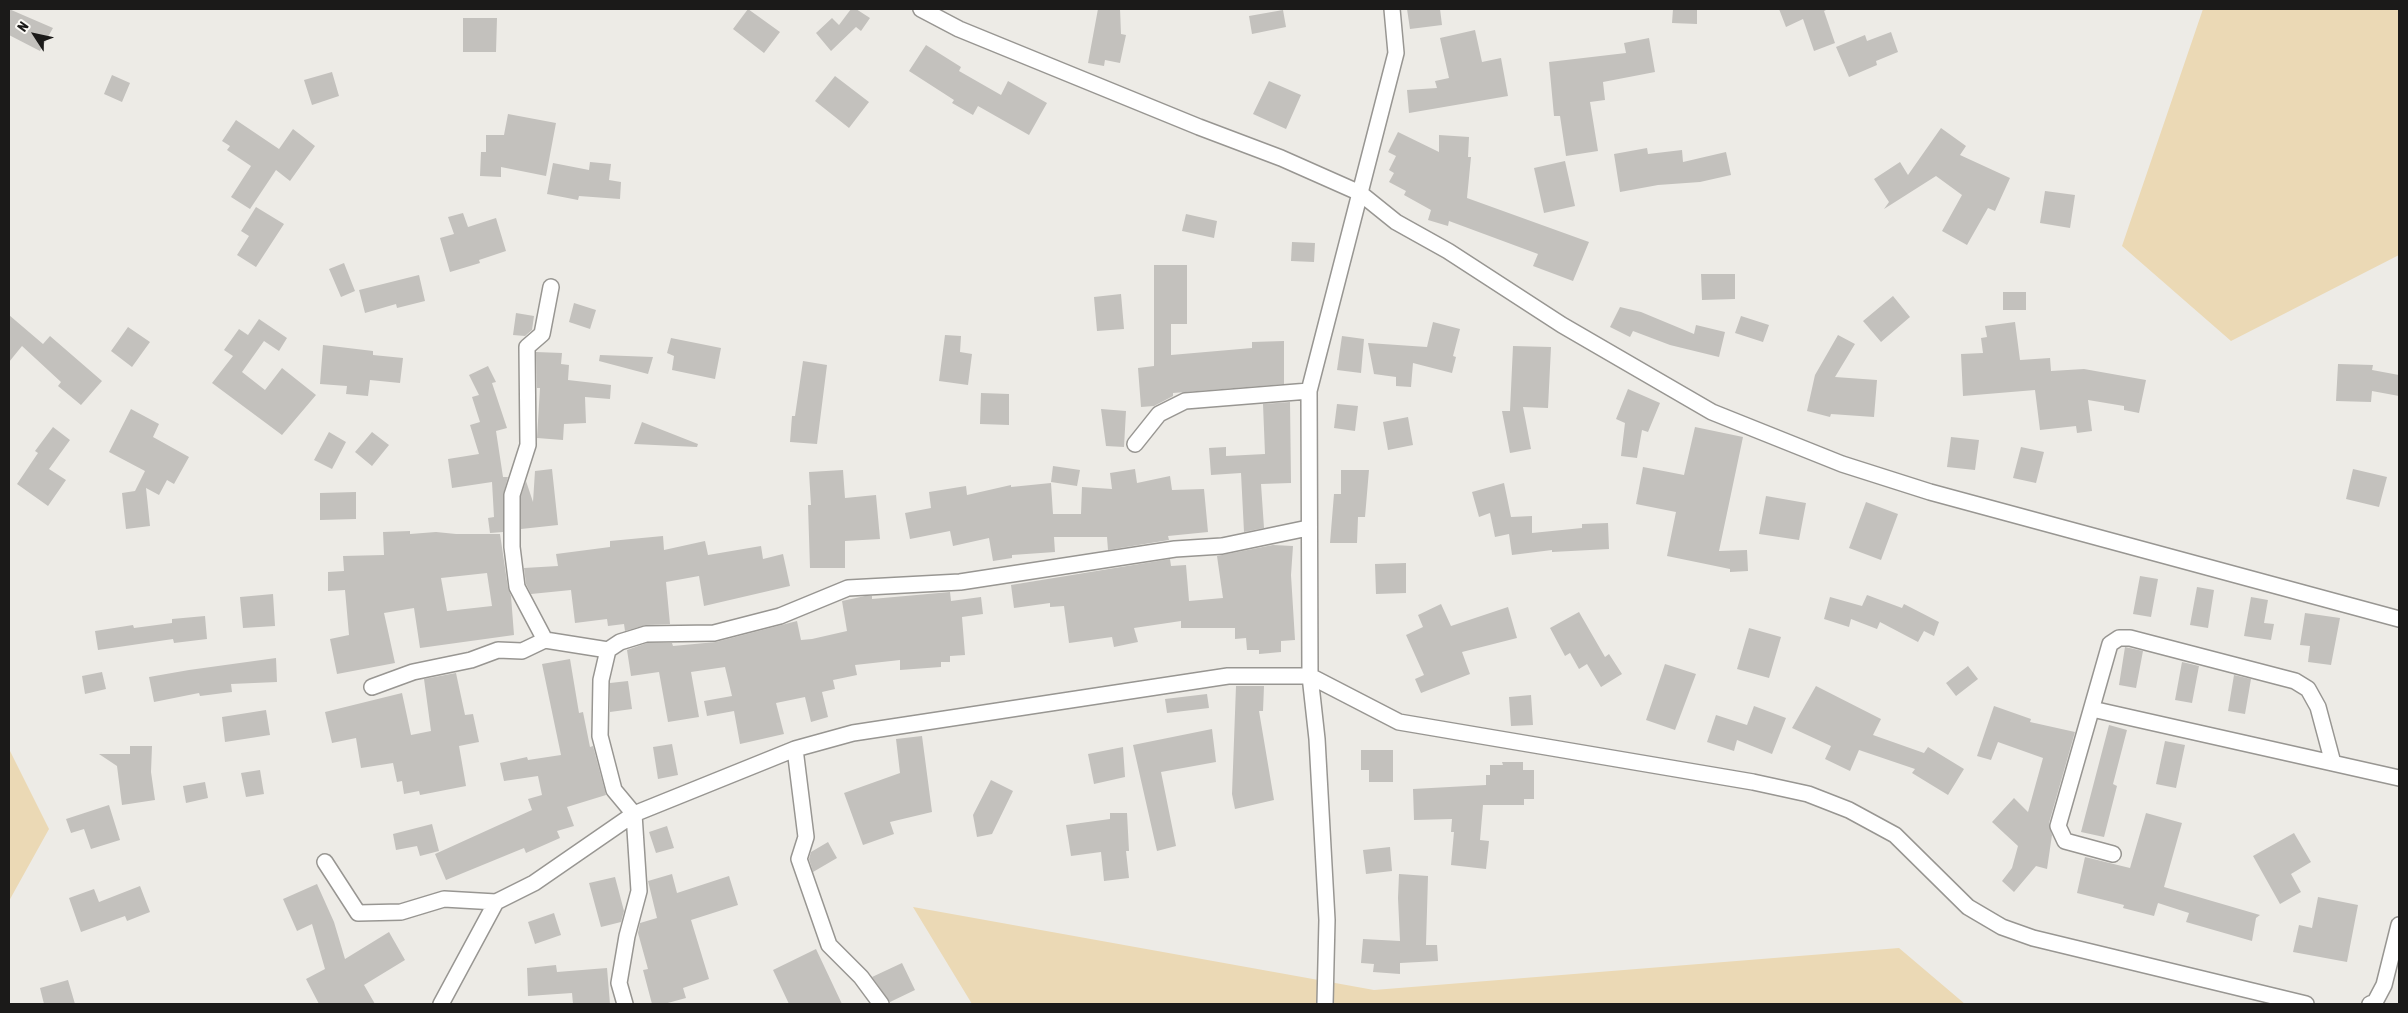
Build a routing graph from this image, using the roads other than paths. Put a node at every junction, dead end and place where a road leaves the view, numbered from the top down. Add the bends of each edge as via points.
1 (921, 9) edge
2 (1392, 9) edge
3 (1360, 193) junction
4 (550, 287) dead end
5 (1309, 391) junction
6 (1135, 444) dead end
7 (1308, 528) junction
8 (2399, 619) edge
9 (545, 640) junction
10 (608, 650) junction
11 (1310, 676) junction
12 (372, 687) dead end
13 (2092, 708) junction
14 (795, 749) junction
15 (2333, 763) junction
16 (2399, 778) edge
17 (634, 814) junction
18 (2113, 854) dead end
19 (325, 862) dead end
20 (496, 902) junction
21 (2399, 925) edge
22 (441, 1004) edge
23 (625, 1004) edge
24 (881, 1004) edge
25 (1325, 1004) edge
26 (2306, 1004) edge
27 (2370, 1004) edge

1 - 3 street via 967,33 1281,158
2 - 3 street via 1396,53
3 - 5 street
3 - 8 street via 1396,222 1448,251 1562,325 1712,412 1842,464 1930,492
4 - 9 street via 542,334 527,347 528,445 512,495 512,547 517,587
5 - 6 street via 1186,401 1159,414
5 - 7 street
7 - 10 street via 1222,546 1174,549 960,582 848,588 771,619 714,633 646,634 620,642
7 - 11 street
9 - 10 street
9 - 12 street via 522,651 498,650 472,660 413,672
10 - 17 street via 601,680 600,736 614,790
11 - 14 street via 1228,676 853,733
11 - 25 street via 1317,739 1327,920
11 - 26 street via 1399,722 1808,794 1849,810 1895,835 1968,907 2002,927 2033,938
13 - 15 street
13 - 15 street via 2110,644 2119,638 2130,638 2295,681 2308,689 2318,707
13 - 18 street via 2058,826 2065,841
14 - 17 street
14 - 24 street via 806,837 799,859 829,945 861,977
15 - 16 street
17 - 20 street via 534,883
17 - 23 street via 639,892 619,983
19 - 20 street via 358,913 401,912 444,899
20 - 22 street
21 - 27 street via 2384,985 2375,1002

